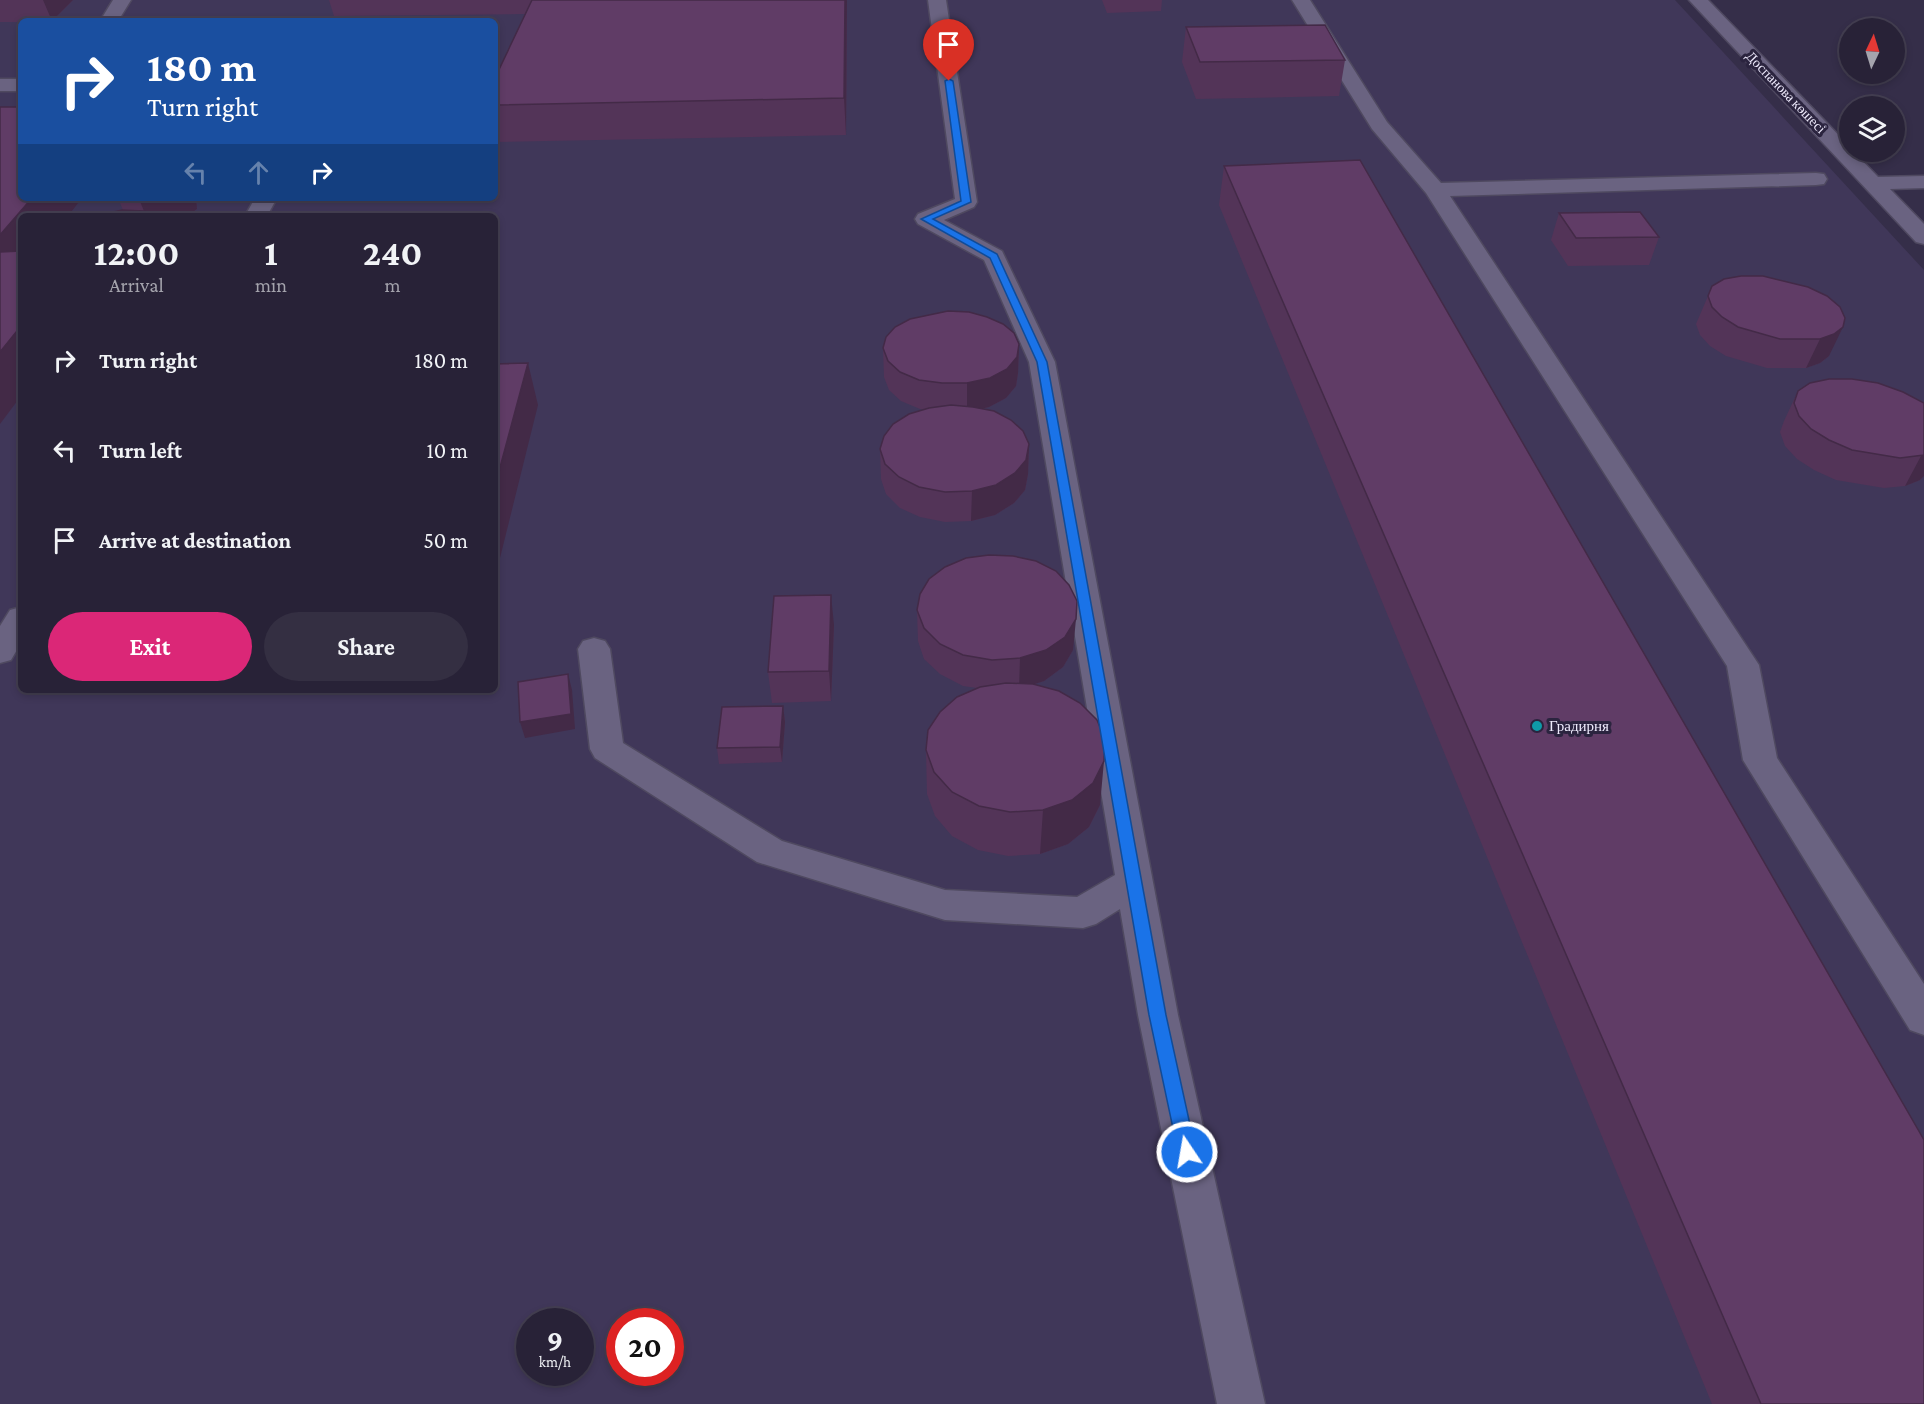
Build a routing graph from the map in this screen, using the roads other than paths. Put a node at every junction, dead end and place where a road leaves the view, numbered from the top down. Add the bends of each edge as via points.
1 (122, 0) edge
2 (937, 0) edge
3 (1301, 0) edge
4 (1698, 0) edge
5 (111, 18) edge
6 (0, 85) edge
7 (18, 85) edge
8 (1816, 179) dead end
9 (1924, 182) edge
10 (1872, 183) junction
11 (1435, 190) junction
12 (1924, 237) edge
13 (18, 621) edge
14 (594, 649) dead end
15 (0, 652) edge
16 (1134, 880) junction
17 (1924, 1018) edge
18 (1241, 1404) edge

1 - 5 street
2 - 16 street via 966,202 926,219 994,256 1042,362
3 - 11 street via 1379,125
4 - 10 street, Доспанова көшесі
6 - 7 street
8 - 11 street
9 - 10 street
10 - 12 street, Доспанова көшесі
11 - 17 street via 1743,665 1760,759
13 - 15 street
14 - 16 street via 607,749 770,852 945,905 1083,913
16 - 18 street via 1158,1015

